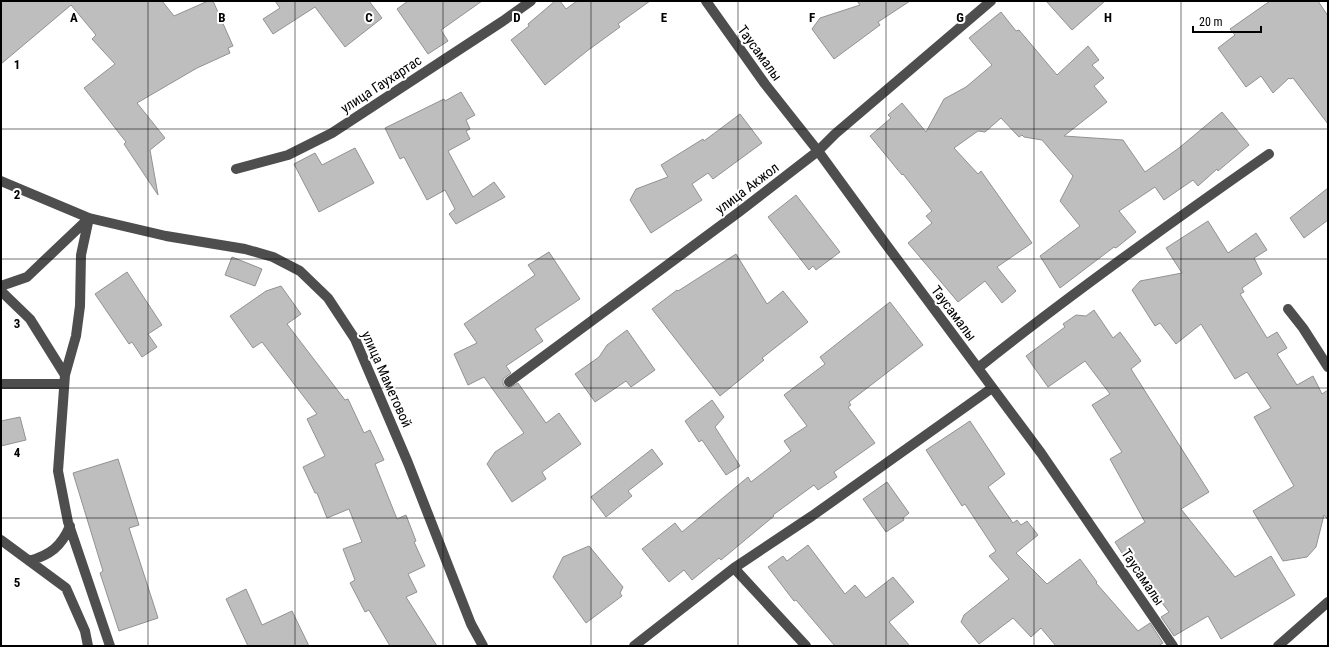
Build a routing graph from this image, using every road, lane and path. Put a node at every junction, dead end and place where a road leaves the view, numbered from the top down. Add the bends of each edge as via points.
1 (531, 1) edge
2 (706, 1) edge
3 (991, 1) edge
4 (818, 151) junction
5 (1269, 154) dead end
6 (236, 169) dead end
7 (1, 181) edge
8 (89, 218) junction
9 (1, 286) edge
10 (1, 291) edge
11 (1288, 309) dead end
12 (1328, 367) edge
13 (978, 368) junction
14 (64, 380) junction
15 (509, 382) dead end
16 (1, 384) edge
17 (992, 388) junction
18 (70, 526) junction
19 (1, 540) edge
20 (29, 561) junction
21 (734, 568) junction
22 (1328, 602) edge
23 (88, 646) edge
24 (110, 646) edge
25 (483, 646) edge
26 (634, 646) edge
27 (806, 646) edge
28 (1173, 646) edge
29 (1278, 646) edge

1 - 6 street, улица Гаухартас via 332,133 288,155
2 - 4 street, Таусамалы via 765,84
3 - 4 street, улица Акжол
4 - 13 street, Таусамалы
4 - 15 street, улица Акжол
5 - 13 street via 1161,229
7 - 8 street, улица Маметовой
8 - 9 street via 28,277
8 - 14 street via 81,255 80,306 76,336
8 - 25 street, улица Маметовой via 166,236 245,248 273,257 300,271 328,298 355,339
10 - 14 street via 30,319
11 - 12 street
13 - 17 street, Таусамалы
14 - 16 street
14 - 18 street via 58,471
17 - 21 street
17 - 28 street, Таусамалы via 1041,453
18 - 20 street via 57,547 44,557
18 - 24 street
19 - 20 street
20 - 23 street via 66,588 85,631
21 - 26 street
21 - 27 street
22 - 29 street

